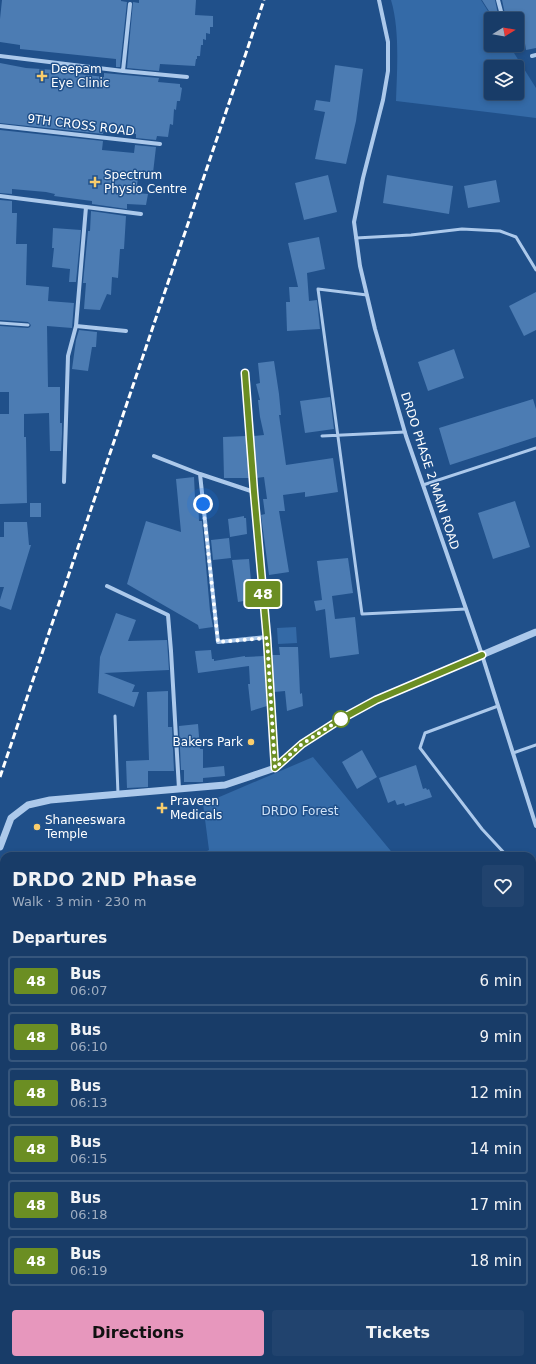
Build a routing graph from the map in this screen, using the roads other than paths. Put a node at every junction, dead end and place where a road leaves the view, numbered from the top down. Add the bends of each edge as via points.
1 (379, 0) edge
2 (498, 0) edge
3 (130, 4) dead end
4 (501, 12) edge
5 (0, 56) edge
6 (123, 71) junction
7 (187, 77) dead end
8 (0, 126) edge
9 (160, 144) dead end
10 (0, 196) edge
11 (86, 207) junction
12 (141, 214) dead end
13 (356, 238) junction
14 (536, 270) edge
15 (366, 295) junction
16 (0, 323) edge
17 (28, 325) dead end
18 (76, 326) junction
19 (126, 331) dead end
20 (245, 373) dead end
21 (405, 432) junction
22 (338, 435) junction
23 (322, 436) dead end
24 (536, 448) edge
25 (154, 456) dead end
26 (200, 474) junction
27 (64, 482) dead end
28 (423, 485) junction
29 (254, 492) junction
30 (107, 586) dead end
31 (466, 609) junction
32 (536, 632) edge
33 (267, 638) junction
34 (482, 655) junction
35 (498, 706) junction
36 (115, 716) dead end
37 (536, 745) edge
38 (513, 753) junction
39 (275, 768) junction
40 (179, 789) junction
41 (118, 794) junction
42 (536, 826) edge
43 (0, 847) edge
44 (503, 852) edge

1 - 13 street, DRDO PHASE 2 MAIN ROAD via 386,27 389,56 386,86 354,222
2 - 4 street
3 - 6 street
5 - 6 street
6 - 7 street
8 - 9 street, 9TH CROSS ROAD
10 - 11 street
11 - 12 street
11 - 18 street
13 - 14 lane via 462,229 500,231 516,237
13 - 15 street, DRDO PHASE 2 MAIN ROAD
15 - 21 street, DRDO PHASE 2 MAIN ROAD
15 - 22 lane via 318,289
16 - 17 lane
18 - 19 street
18 - 27 street via 68,356
20 - 29 street
21 - 22 lane
21 - 28 street, DRDO PHASE 2 MAIN ROAD
22 - 23 lane
22 - 31 lane via 362,614
24 - 28 lane
25 - 26 street
26 - 29 street
26 - 33 street via 218,642
28 - 31 street, DRDO PHASE 2 MAIN ROAD
29 - 33 street
30 - 40 street via 168,615
31 - 34 street, DRDO PHASE 2 MAIN ROAD
32 - 34 street
33 - 39 street
34 - 35 street, DRDO PHASE 2 MAIN ROAD
34 - 39 street via 376,700 341,719 302,744
35 - 38 street, DRDO PHASE 2 MAIN ROAD
35 - 44 lane via 425,733 420,748
36 - 41 lane
37 - 38 lane
38 - 42 street, DRDO PHASE 2 MAIN ROAD
39 - 40 street via 225,785
40 - 41 street
41 - 43 street via 50,800 28,805 11,818

